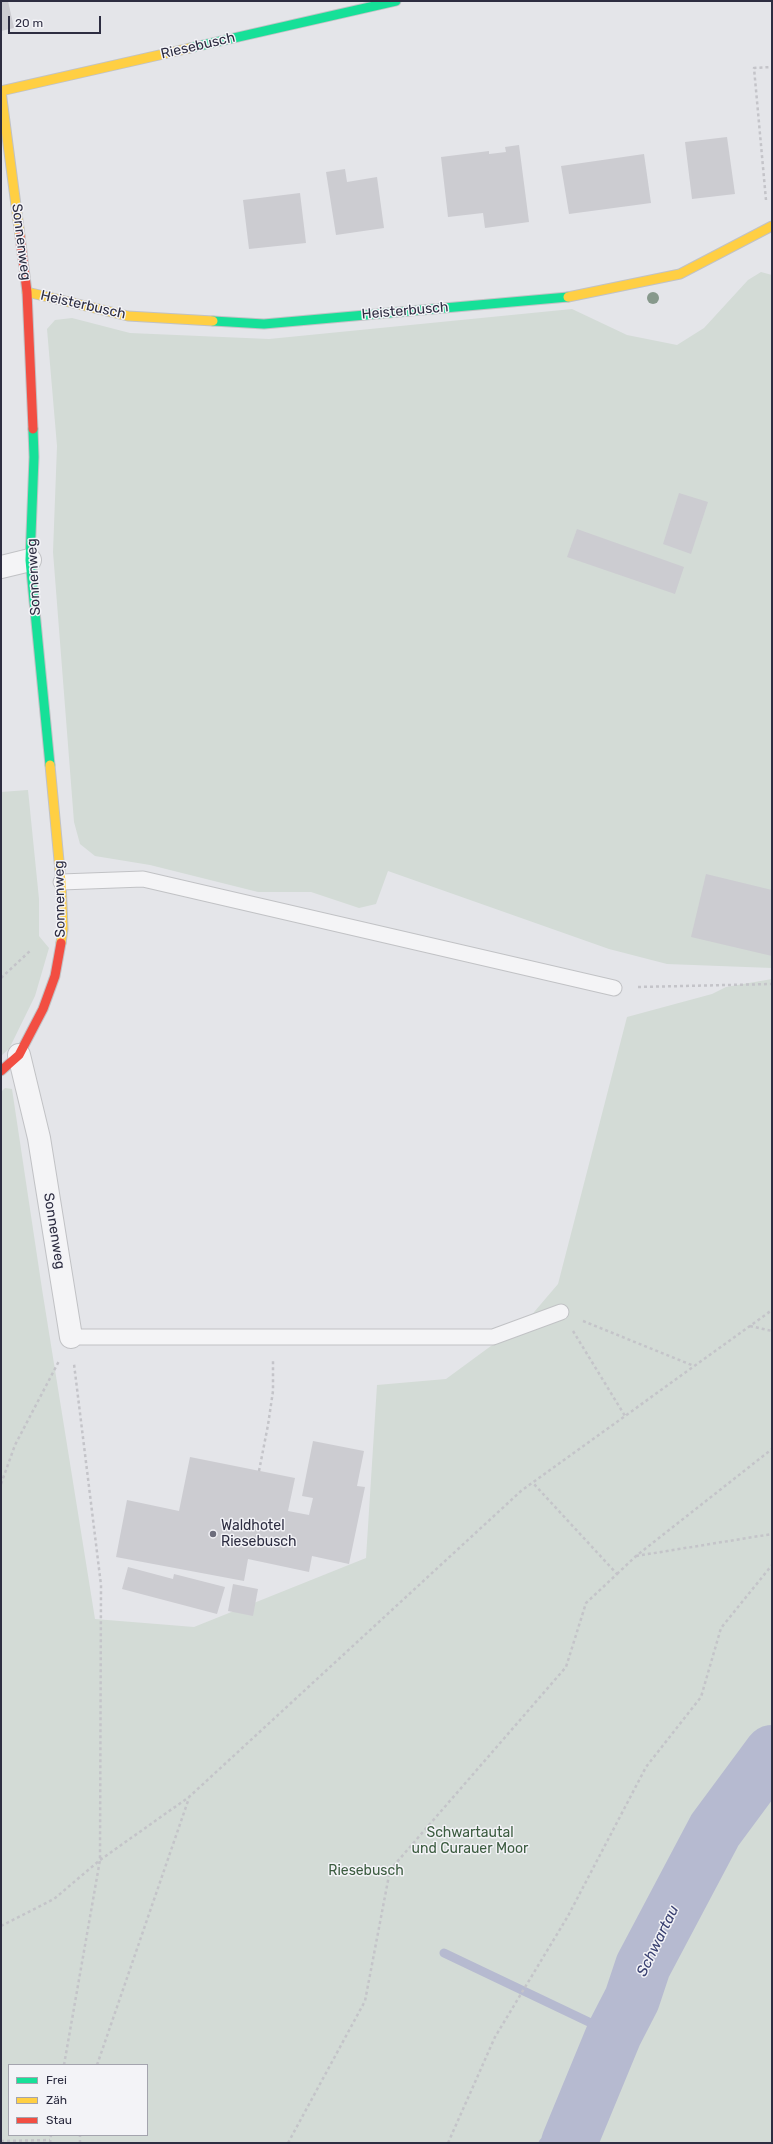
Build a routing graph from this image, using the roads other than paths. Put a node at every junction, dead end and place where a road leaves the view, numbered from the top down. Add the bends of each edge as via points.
1 (396, 1) edge
2 (1, 91) edge
3 (770, 226) edge
4 (27, 292) junction
5 (30, 560) junction
6 (1, 567) edge
7 (61, 882) junction
8 (614, 988) road end
9 (19, 1055) junction
10 (1, 1071) edge
11 (561, 1312) road end
12 (71, 1337) joint

1 - 2 street, Riesebusch
2 - 4 street, Sonnenweg
3 - 4 street, Heisterbusch via 680,274 575,296 264,324 128,316
4 - 5 street, Sonnenweg via 34,457
5 - 6 street
5 - 7 street, Sonnenweg
7 - 8 lane via 143,879
7 - 9 street, Sonnenweg via 63,929 55,976 43,1009
9 - 10 street, Sonnenweg
9 - 12 street, Sonnenweg via 39,1138
11 - 12 lane via 493,1337

